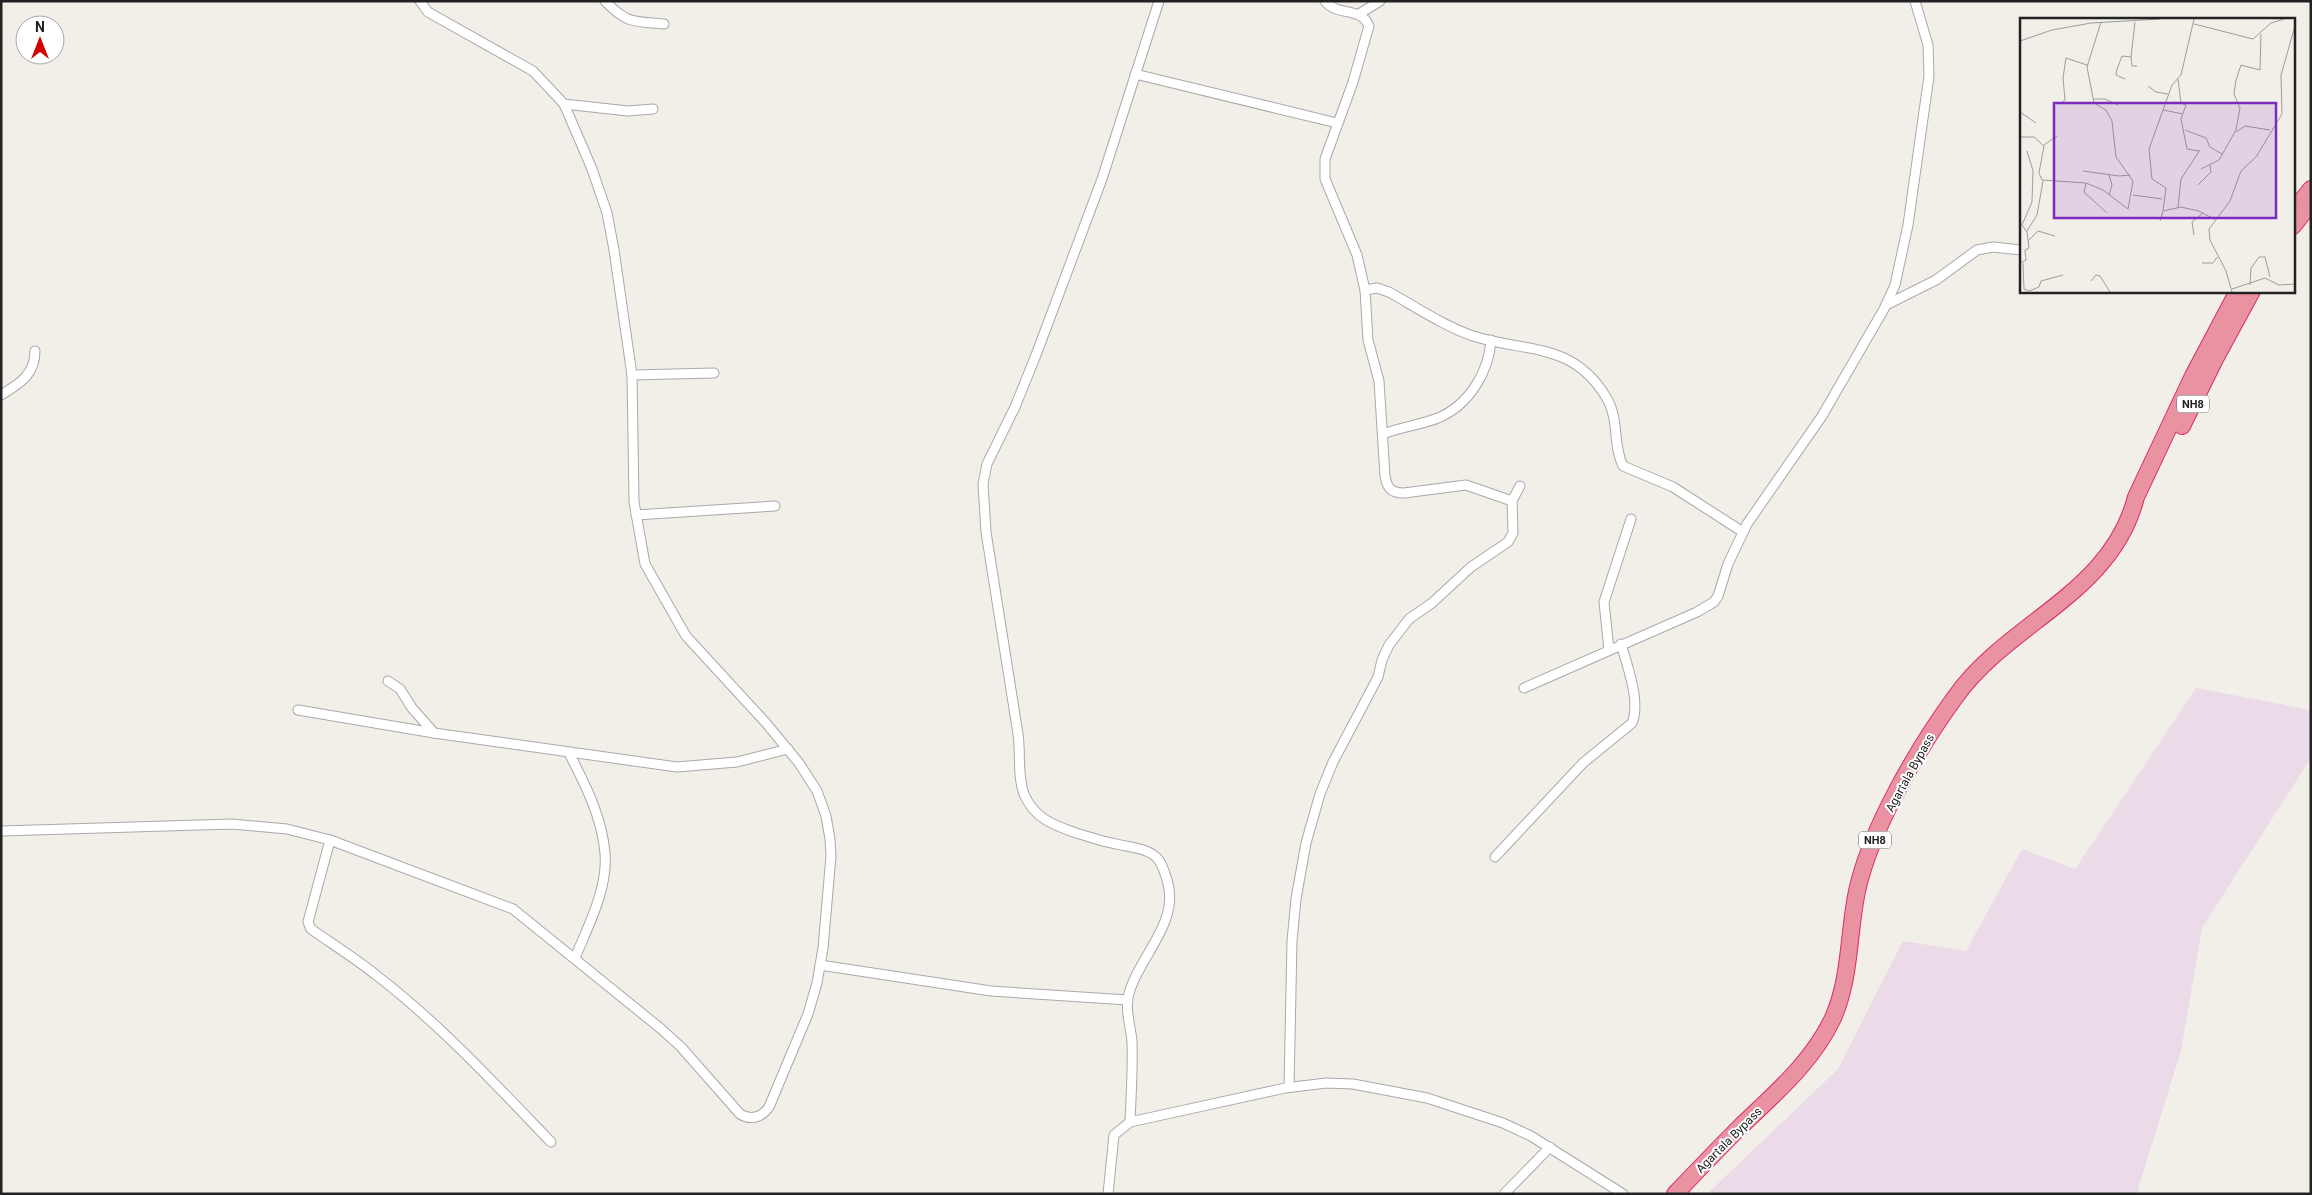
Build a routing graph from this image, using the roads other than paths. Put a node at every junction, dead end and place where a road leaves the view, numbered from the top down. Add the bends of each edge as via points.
1 (420, 1) edge
2 (605, 1) edge
3 (1159, 1) edge
4 (1325, 1) edge
5 (1380, 1) edge
6 (1915, 1) edge
7 (1359, 14) junction
8 (664, 24) dead end
9 (1135, 74) junction
10 (564, 104) junction
11 (652, 109) dead end
12 (1337, 123) junction
13 (2311, 189) edge
14 (2311, 203) edge
15 (2294, 210) edge
16 (2294, 225) edge
17 (2020, 250) edge
18 (1365, 290) junction
19 (2237, 292) edge
20 (2251, 292) edge
21 (1886, 305) junction
22 (1491, 340) junction
23 (35, 351) dead end
24 (714, 374) dead end
25 (632, 375) junction
26 (1, 395) edge
27 (1383, 434) junction
28 (1520, 486) dead end
29 (1512, 501) junction
30 (775, 506) dead end
31 (2132, 513) junction
32 (636, 515) junction
33 (1631, 519) dead end
34 (1743, 532) junction
35 (1621, 644) junction
36 (1609, 650) junction
37 (388, 681) dead end
38 (1524, 688) dead end
39 (298, 710) dead end
40 (434, 733) junction
41 (788, 749) junction
42 (569, 753) junction
43 (1, 831) edge
44 (330, 840) junction
45 (1495, 857) dead end
46 (575, 958) junction
47 (820, 965) junction
48 (1128, 1000) junction
49 (1289, 1087) junction
50 (1130, 1122) junction
51 (551, 1142) dead end
52 (1550, 1147) junction
53 (1108, 1194) edge
54 (1504, 1194) edge
55 (1624, 1194) edge
56 (1675, 1194) edge

1 - 10 street via 428,12 533,71
2 - 8 street via 628,21
3 - 9 street
4 - 7 street via 1335,9
5 - 7 street
6 - 21 street via 1928,45 1929,76 1902,259
7 - 12 street via 1369,26 1367,36
9 - 12 street
9 - 48 street via 1098,188 1022,389 987,464 983,484 986,532 1021,754 1019,779 1025,795 1034,811 1046,822 1150,852 1161,864 1168,882 1170,895 1165,918
10 - 11 street via 620,110
10 - 25 street via 592,168 607,213
12 - 18 street via 1325,159 1325,180 1357,255
13 - 15 highway
14 - 16 highway
17 - 21 street via 1993,247 1977,250 1936,280
18 - 22 street via 1377,288 1389,292 1458,330
18 - 27 street via 1368,340 1380,381
19 - 31 highway, Agartala Bypass / NH8 via 2193,376
20 - 31 highway, Agartala Bypass / NH8 via 2144,503
21 - 34 street via 1822,416
22 - 27 street via 1486,366 1474,388 1456,409
22 - 34 street via 1548,351 1577,364 1607,398 1616,421 1618,457 1623,466 1673,487
23 - 26 street via 32,369 26,378
24 - 25 street
25 - 32 street
27 - 29 street via 1385,476 1392,491 1404,493 1466,485
28 - 29 street
29 - 49 street via 1514,533 1508,542 1471,567 1432,603 1409,619 1389,645 1378,677 1333,762 1320,794 1306,843 1296,899
30 - 32 street
31 - 56 highway, Agartala Bypass / NH8 via 2114,545 2090,577 1987,663 1944,713 1893,801 1868,858 1857,891 1846,977 1825,1032 1795,1073
32 - 41 street via 644,564 677,623
33 - 36 street via 1604,602
34 - 35 street via 1714,602
35 - 36 street
35 - 45 street via 1633,692 1632,723 1583,764
36 - 38 street
37 - 40 street via 400,690
39 - 40 street
40 - 42 street
41 - 42 street via 738,762 677,767
41 - 47 street via 817,791 830,839
42 - 46 street via 598,819 605,853 598,900
43 - 44 street via 232,824 286,829
44 - 46 street via 504,905
44 - 51 street via 308,922 310,929 376,975 435,1025 486,1072
46 - 47 street via 667,1034 736,1110 750,1118 765,1112 780,1084 808,1014
47 - 48 street via 991,991
48 - 50 street via 1132,1056
49 - 50 street
49 - 52 street via 1354,1084 1427,1098 1503,1123
50 - 53 street via 1114,1135
52 - 54 street
52 - 55 street

